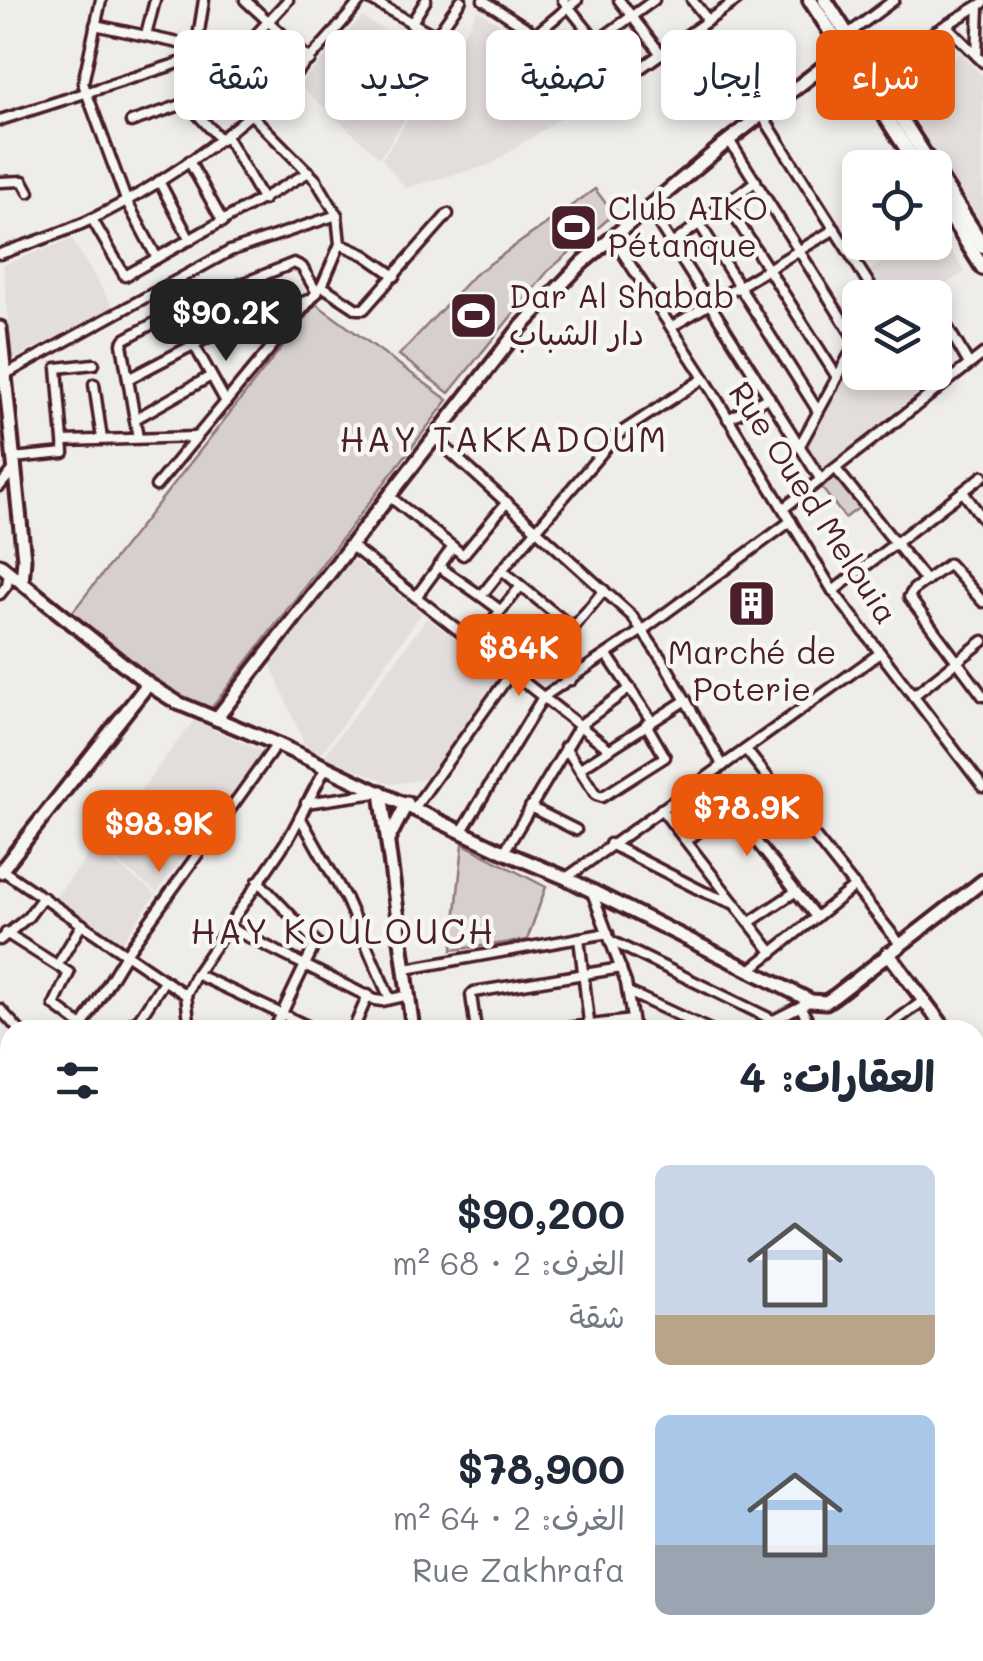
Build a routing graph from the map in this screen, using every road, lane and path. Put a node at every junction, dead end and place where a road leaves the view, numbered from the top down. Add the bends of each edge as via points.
1 (101, 0) edge
2 (155, 0) edge
3 (204, 0) edge
4 (245, 0) edge
5 (288, 0) edge
6 (361, 0) edge
7 (371, 0) edge
8 (426, 0) edge
9 (460, 0) edge
10 (485, 0) edge
11 (619, 0) edge
12 (654, 0) edge
13 (692, 0) edge
14 (737, 0) edge
15 (810, 0) edge
16 (825, 0) edge
17 (894, 0) edge
18 (570, 2) edge
19 (981, 4) edge
20 (632, 17) junction
21 (706, 19) junction
22 (268, 22) junction
23 (410, 24) junction
24 (95, 25) junction
25 (946, 25) junction
26 (199, 30) edge
27 (260, 30) edge
28 (530, 30) edge
29 (540, 30) edge
30 (590, 30) edge
31 (614, 30) edge
32 (692, 30) edge
33 (837, 30) edge
34 (841, 30) edge
35 (862, 30) edge
36 (938, 30) edge
37 (146, 35) junction
38 (174, 43) edge
39 (661, 54) joint
40 (310, 60) junction
41 (980, 60) edge
42 (174, 65) edge
43 (305, 65) edge
44 (641, 68) edge
45 (816, 69) edge
46 (796, 86) edge
47 (85, 93) junction
48 (0, 120) edge
49 (246, 120) edge
50 (259, 120) edge
51 (754, 120) edge
52 (766, 120) edge
53 (892, 120) edge
54 (903, 120) edge
55 (130, 122) dead end
56 (224, 138) junction
57 (729, 140) junction
58 (909, 150) edge
59 (922, 150) edge
60 (190, 161) junction
61 (309, 172) junction
62 (159, 180) junction
63 (756, 181) junction
64 (0, 182) edge
65 (29, 192) dead end
66 (952, 197) edge
67 (126, 200) junction
68 (263, 200) junction
69 (726, 202) junction
70 (649, 208) junction
71 (336, 214) junction
72 (448, 214) dead end
73 (92, 219) junction
74 (952, 219) edge
75 (223, 222) junction
76 (699, 224) junction
77 (835, 229) junction
78 (613, 238) junction
79 (190, 240) junction
80 (340, 244) junction
81 (672, 244) junction
82 (983, 246) edge
83 (799, 252) junction
84 (0, 254) edge
85 (156, 258) junction
86 (983, 268) edge
87 (770, 270) junction
88 (395, 276) junction
89 (867, 280) edge
90 (740, 288) junction
91 (317, 293) junction
92 (710, 304) junction
93 (842, 316) edge
94 (672, 327) junction
95 (0, 328) edge
96 (952, 335) edge
97 (193, 343) junction
98 (983, 354) edge
99 (94, 364) dead end
100 (969, 364) junction
101 (842, 368) edge
102 (2, 376) edge
103 (211, 376) junction
104 (837, 377) junction
105 (704, 378) junction
106 (128, 379) junction
107 (94, 384) dead end
108 (768, 397) junction
109 (226, 402) junction
110 (4, 408) edge
111 (818, 411) junction
112 (135, 418) junction
113 (728, 419) junction
114 (195, 437) junction
115 (138, 438) junction
116 (435, 438) junction
117 (102, 439) junction
118 (64, 442) junction
119 (799, 446) junction
120 (13, 463) junction
121 (836, 469) junction
122 (983, 476) edge
123 (821, 480) junction
124 (0, 486) edge
125 (156, 486) dead end
126 (962, 492) junction
127 (388, 496) junction
128 (506, 502) junction
129 (784, 508) junction
130 (983, 519) edge
131 (791, 521) junction
132 (537, 528) junction
133 (22, 540) junction
134 (896, 544) junction
135 (350, 546) junction
136 (453, 547) junction
137 (462, 554) junction
138 (438, 566) junction
139 (502, 570) junction
140 (447, 573) junction
141 (5, 574) edge
142 (926, 580) junction
143 (22, 582) junction
144 (521, 586) junction
145 (604, 590) junction
146 (833, 591) junction
147 (0, 594) edge
148 (481, 596) junction
149 (416, 597) junction
150 (983, 602) edge
151 (500, 610) junction
152 (574, 628) junction
153 (644, 629) junction
154 (983, 641) edge
155 (474, 643) junction
156 (557, 648) junction
157 (880, 653) junction
158 (607, 655) junction
159 (548, 660) junction
160 (955, 662) junction
161 (511, 673) junction
162 (571, 680) junction
163 (148, 684) junction
164 (630, 688) junction
165 (913, 696) junction
166 (983, 696) edge
167 (543, 697) junction
168 (686, 700) junction
169 (216, 719) junction
170 (648, 722) junction
171 (580, 725) junction
172 (277, 744) junction
173 (565, 746) junction
174 (609, 749) junction
175 (746, 750) junction
176 (723, 766) junction
177 (326, 767) junction
178 (579, 769) junction
179 (706, 778) junction
180 (983, 787) edge
181 (381, 792) junction
182 (306, 803) junction
183 (411, 805) junction
184 (530, 807) junction
185 (728, 807) junction
186 (661, 809) junction
187 (300, 817) junction
188 (462, 830) junction
189 (576, 830) dead end
190 (388, 840) junction
191 (687, 841) junction
192 (610, 844) junction
193 (504, 852) junction
194 (1, 871) edge
195 (566, 878) junction
196 (258, 881) junction
197 (983, 881) edge
198 (855, 886) junction
199 (592, 891) junction
200 (795, 892) junction
201 (43, 898) junction
202 (735, 904) junction
203 (816, 917) junction
204 (750, 922) junction
205 (82, 924) junction
206 (226, 926) junction
207 (3, 937) edge
208 (609, 937) junction
209 (579, 938) junction
210 (900, 944) junction
211 (772, 952) junction
212 (888, 953) junction
213 (126, 954) junction
214 (306, 963) junction
215 (58, 964) junction
216 (622, 968) junction
217 (406, 969) junction
218 (750, 970) junction
219 (196, 974) junction
220 (585, 975) junction
221 (164, 981) junction
222 (628, 992) junction
223 (409, 994) junction
224 (186, 995) junction
225 (368, 996) junction
226 (390, 998) junction
227 (923, 1001) junction
228 (806, 1004) junction
229 (281, 1014) junction
230 (71, 1020) edge
231 (86, 1020) edge
232 (138, 1020) edge
233 (189, 1020) edge
234 (278, 1020) edge
235 (294, 1020) edge
236 (357, 1020) edge
237 (412, 1020) edge
238 (474, 1020) edge
239 (589, 1020) edge
240 (632, 1020) edge
241 (690, 1020) edge
242 (773, 1020) edge
243 (777, 1020) edge
244 (810, 1020) edge
245 (897, 1020) edge
246 (938, 1020) edge
247 (0, 1331) edge
248 (0, 1359) edge

1 - 24 street
2 - 37 street
3 - 26 street
4 - 22 street
5 - 22 street
6 - 40 street
7 - 23 street
8 - 23 street
9 - 23 street via 436,36
10 - 28 street
11 - 20 street
12 - 20 street
13 - 21 street
14 - 21 street
15 - 33 main road
16 - 34 main road
17 - 35 street
18 - 29 street
18 - 30 street
19 - 25 street
19 - 41 street
20 - 31 street
20 - 39 street
21 - 32 street
22 - 27 street
22 - 40 street
24 - 37 street
24 - 47 street
25 - 36 street
25 - 41 street
37 - 38 street
39 - 44 street
40 - 43 street
42 - 47 street
45 - 46 street
47 - 48 street
47 - 67 street
49 - 56 street
50 - 61 street
51 - 57 street
52 - 77 street
53 - 58 main road
54 - 59 main road
55 - 56 street via 187,103
56 - 60 street
56 - 68 street
57 - 63 street
57 - 70 street
60 - 62 street
60 - 75 street
61 - 68 street
61 - 71 street
62 - 67 street
62 - 79 street
63 - 69 street
63 - 83 street
64 - 65 street via 23,181
66 - 82 main road
67 - 73 street
67 - 85 street
68 - 75 street
69 - 76 street
69 - 87 street
70 - 78 street
70 - 81 street
71 - 80 street
71 - 102 street via 230,251
72 - 88 street
73 - 84 street
73 - 85 street via 125,276
74 - 86 main road
75 - 79 street
76 - 81 street
76 - 90 street
77 - 83 street
77 - 89 street
78 - 94 street, Rue Oued Melouia
78 - 116 street via 538,307
79 - 85 street
80 - 88 street
80 - 91 street
81 - 92 street
83 - 87 street
83 - 93 street
87 - 90 street
87 - 104 street
88 - 91 street via 360,310
90 - 92 street
90 - 111 street
91 - 97 street
91 - 106 street via 294,263 183,307 123,341
91 - 109 street
92 - 94 street
92 - 108 street
94 - 105 street, Rue Oued Melouia
95 - 102 street
96 - 100 street
97 - 103 street
97 - 106 street
98 - 100 street
99 - 118 street via 57,368
100 - 121 street
101 - 104 street
102 - 110 street
103 - 109 street
103 - 112 street
104 - 111 street
105 - 113 street, Rue Oued Melouia
105 - 132 street via 617,435
106 - 112 street
107 - 117 street
108 - 113 street
108 - 119 street
109 - 114 street
110 - 120 street
111 - 119 street
112 - 115 street
113 - 129 street, Rue Oued Melouia
114 - 115 street
114 - 125 street
115 - 117 street
116 - 127 street
116 - 128 street
117 - 118 street
118 - 120 street via 63,453
119 - 123 street
120 - 124 street
120 - 133 street
121 - 123 street
121 - 134 street
122 - 126 street
123 - 129 street
126 - 130 street
126 - 134 street
127 - 135 street
127 - 136 street
128 - 132 street
128 - 137 street
129 - 131 street, Rue Oued Melouia
131 - 146 street, Rue Oued Melouia
131 - 153 street
132 - 139 street
132 - 145 street
133 - 141 street
133 - 143 street
134 - 142 street
134 - 146 street
135 - 149 street
135 - 169 street
136 - 137 street
136 - 138 street
137 - 140 street
138 - 140 street
138 - 149 street
139 - 144 street
139 - 148 street
140 - 148 street
141 - 143 street
141 - 147 street
142 - 150 street via 950,564
142 - 160 street via 910,600
143 - 163 street
144 - 151 street
144 - 152 street
145 - 152 street
145 - 153 street
146 - 157 street, Rue Oued Melouia
148 - 151 street
149 - 155 street
151 - 155 street
152 - 156 street
153 - 158 street
153 - 168 street
154 - 160 street
155 - 161 street
156 - 159 street
156 - 159 street via 540,637 534,648
157 - 165 street, Rue Oued Melouia
157 - 175 street
158 - 162 street
158 - 164 street
159 - 162 street
160 - 165 street
160 - 166 street
161 - 167 street
161 - 183 street
162 - 167 street
163 - 169 street
163 - 194 street
164 - 170 street
164 - 171 street
165 - 180 street, Rue Oued Melouia
167 - 171 street
167 - 188 street
168 - 170 street
168 - 176 street
169 - 172 street
170 - 174 street
170 - 178 street via 665,758 600,797
171 - 173 street
171 - 174 street
172 - 177 street
172 - 213 street
173 - 178 street
173 - 184 street
174 - 178 street
175 - 176 street
175 - 198 street
176 - 179 street
177 - 181 street
177 - 182 street
179 - 185 street
179 - 186 street
181 - 182 street
181 - 183 street
181 - 190 street
182 - 187 street
183 - 188 street
183 - 190 street
184 - 189 street
184 - 193 street
185 - 191 street
185 - 200 street
186 - 191 street
186 - 192 street
187 - 196 street
187 - 226 street
188 - 193 street
190 - 217 street
191 - 202 street
192 - 195 street
192 - 202 street
193 - 195 street
194 - 201 street
195 - 199 street
196 - 206 street
196 - 214 street via 315,938
197 - 210 street
198 - 203 street
198 - 210 street
199 - 208 street
199 - 218 street
200 - 203 street
200 - 204 street
201 - 205 street
201 - 207 street
202 - 204 street
203 - 211 street
204 - 211 street
205 - 213 street
205 - 215 street
206 - 214 street
206 - 219 street
207 - 215 street
208 - 209 street
208 - 216 street
208 - 242 street
209 - 217 street
209 - 220 street
210 - 212 street
211 - 218 street
212 - 227 street
212 - 228 street via 826,1002
213 - 221 street
213 - 231 street
214 - 225 street
214 - 229 street
215 - 230 street via 69,975 54,1006
216 - 220 street
216 - 222 street
217 - 223 street
218 - 228 street
219 - 224 street
219 - 229 street
220 - 238 street via 476,991
220 - 239 street
221 - 224 street
221 - 232 street
222 - 240 street
222 - 241 street
223 - 226 street
223 - 237 street
224 - 233 street
225 - 226 street
225 - 236 street
227 - 245 street
227 - 246 street
228 - 243 street
228 - 244 street
229 - 234 street
229 - 235 street
247 - 248 street

